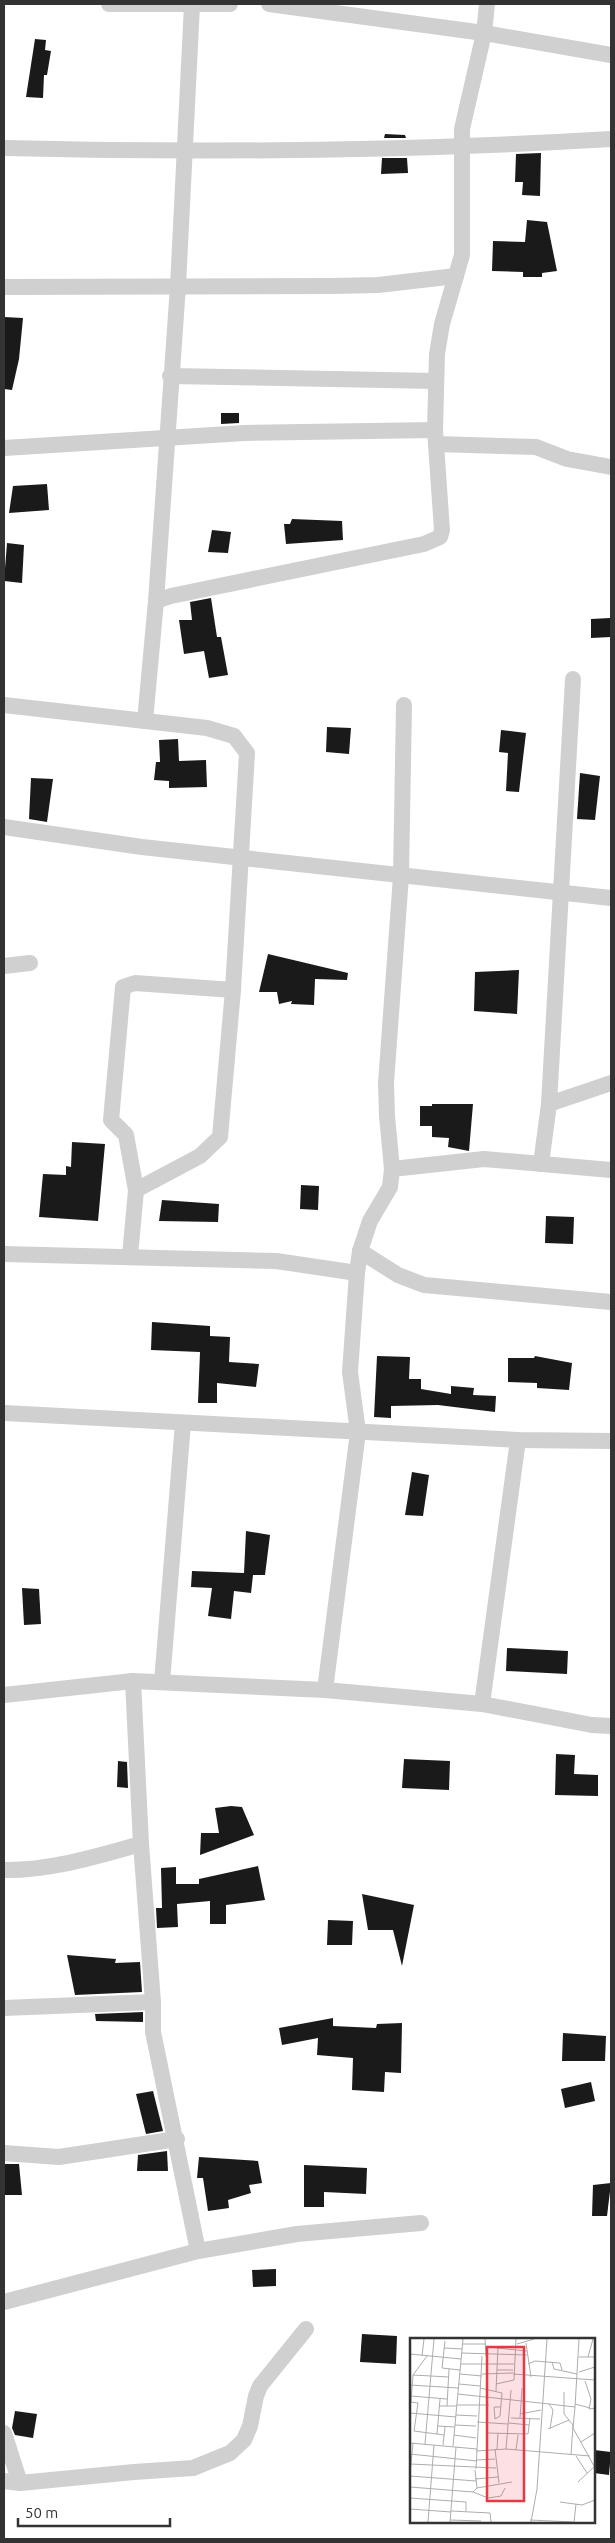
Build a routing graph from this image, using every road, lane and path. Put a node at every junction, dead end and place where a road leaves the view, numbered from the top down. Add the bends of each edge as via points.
1 (109, 4) edge
2 (230, 4) edge
3 (269, 4) edge
4 (487, 4) edge
5 (192, 6) junction
6 (484, 33) junction
7 (611, 55) edge
8 (611, 139) edge
9 (4, 148) edge
10 (463, 148) junction
11 (186, 152) junction
12 (456, 276) junction
13 (178, 286) junction
14 (4, 287) edge
15 (170, 376) junction
16 (436, 381) junction
17 (166, 437) junction
18 (435, 437) junction
19 (4, 448) edge
20 (611, 467) edge
21 (156, 601) junction
22 (573, 679) dead end
23 (4, 705) edge
24 (404, 705) dead end
25 (145, 722) junction
26 (4, 828) edge
27 (241, 858) junction
28 (402, 876) junction
29 (560, 893) junction
30 (611, 898) edge
31 (30, 963) dead end
32 (4, 966) edge
33 (233, 990) junction
34 (611, 1083) edge
35 (548, 1104) junction
36 (541, 1164) junction
37 (392, 1169) junction
38 (611, 1170) edge
39 (136, 1190) junction
40 (360, 1250) junction
41 (4, 1254) edge
42 (130, 1256) junction
43 (356, 1273) junction
44 (611, 1302) edge
45 (4, 1413) edge
46 (183, 1423) junction
47 (358, 1432) junction
48 (518, 1440) junction
49 (611, 1441) edge
50 (132, 1681) junction
51 (162, 1682) junction
52 (325, 1690) junction
53 (4, 1695) edge
54 (482, 1704) junction
55 (611, 1726) edge
56 (141, 1844) junction
57 (4, 1870) edge
58 (153, 2002) junction
59 (4, 2008) edge
60 (177, 2140) junction
61 (4, 2153) edge
62 (421, 2223) dead end
63 (198, 2251) junction
64 (4, 2302) edge
65 (306, 2329) dead end
66 (4, 2432) edge
67 (12, 2482) edge

1 - 5 street
2 - 5 street
3 - 6 street
4 - 6 street
5 - 11 street
6 - 7 street
6 - 10 street via 462,129
8 - 10 street
9 - 11 street
10 - 11 street
10 - 12 street via 463,245
11 - 13 street
12 - 13 street via 355,286
12 - 16 street via 440,337
13 - 14 street
13 - 15 street
15 - 16 street
15 - 17 street
16 - 18 street
17 - 18 street via 244,433
17 - 19 street
17 - 21 street
18 - 20 street via 536,447 567,459
18 - 21 street via 442,530 438,540
21 - 25 street
22 - 29 street
23 - 25 street
24 - 28 street
25 - 27 street via 207,728 234,736 242,747 246,753
26 - 27 street
27 - 28 street
27 - 33 street
28 - 29 street
28 - 37 street via 386,1083
29 - 30 street
29 - 35 street
31 - 32 street
33 - 39 street via 220,1137 200,1156
33 - 39 street via 135,983 123,987 111,1120 126,1135
34 - 35 street
35 - 36 street
36 - 37 street via 484,1159
36 - 38 street
37 - 40 street via 390,1187 370,1221
39 - 42 street
40 - 43 street
40 - 44 street via 398,1275 424,1285
41 - 42 street
42 - 43 street via 276,1261
43 - 47 street via 350,1372
45 - 46 street
46 - 47 street
46 - 51 street
47 - 48 street
47 - 52 street
48 - 49 street
48 - 54 street
50 - 51 street
50 - 53 street
50 - 56 street
51 - 52 street
52 - 54 street
54 - 55 street
56 - 57 street via 78,1861
56 - 58 street
58 - 59 street
58 - 60 street via 153,2032
60 - 61 street via 59,2157
60 - 63 street
62 - 63 street via 297,2234
63 - 64 street
65 - 67 street via 260,2386 244,2440 230,2453 193,2468
66 - 67 street

